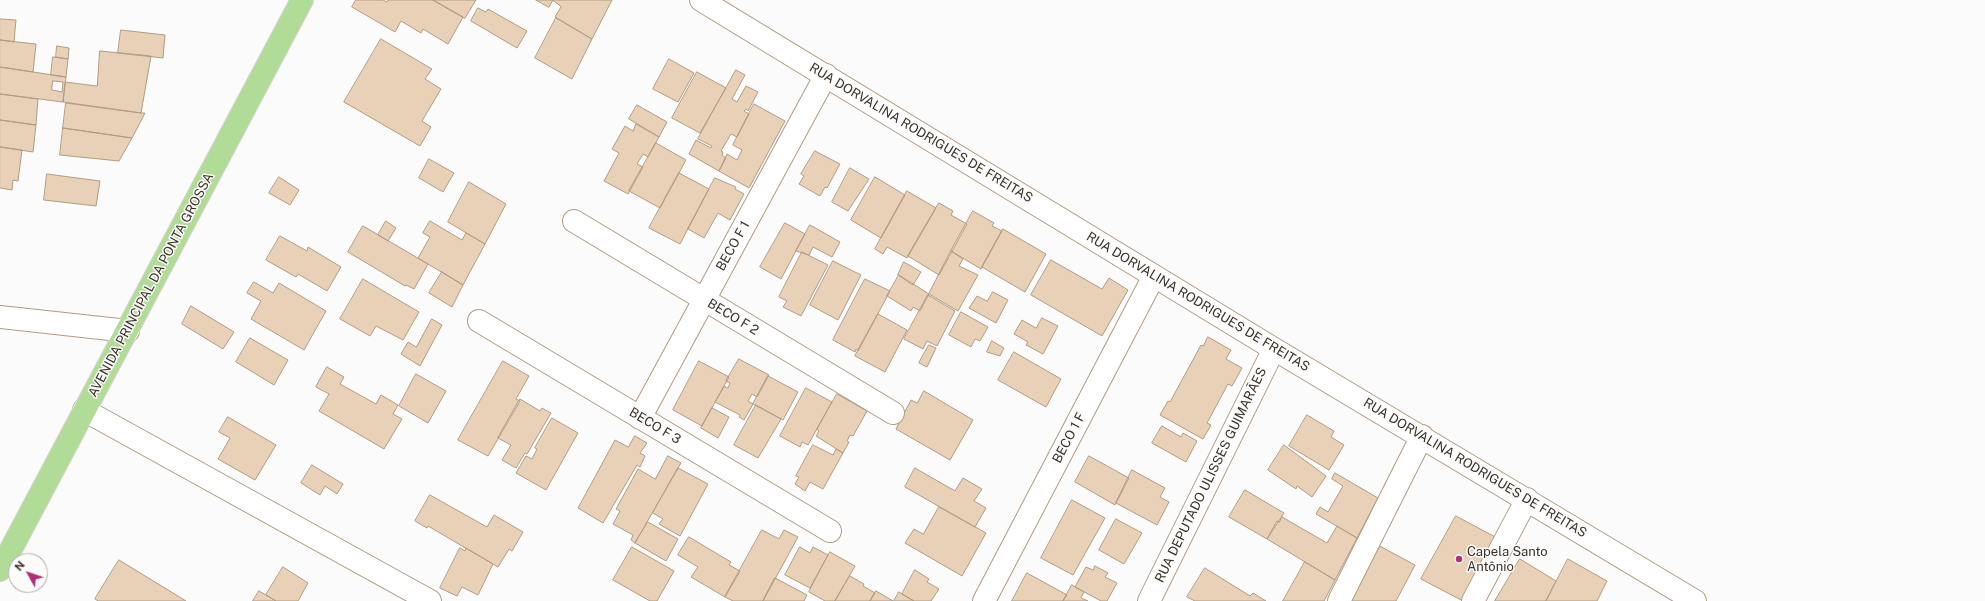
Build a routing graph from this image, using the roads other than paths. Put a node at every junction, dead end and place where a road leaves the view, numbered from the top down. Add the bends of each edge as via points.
1 (302, 0) edge
2 (701, 0) edge
3 (826, 75) junction
4 (574, 221) dead end
5 (1154, 276) junction
6 (704, 300) junction
7 (0, 317) edge
8 (479, 321) dead end
9 (128, 331) junction
10 (1274, 349) junction
11 (84, 410) junction
12 (893, 413) dead end
13 (640, 418) junction
14 (1422, 436) junction
15 (1527, 498) junction
16 (830, 531) dead end
17 (0, 570) edge
18 (430, 601) edge
19 (984, 601) edge
20 (1149, 601) edge
21 (1339, 601) edge
22 (1473, 601) edge
23 (1694, 601) edge

1 - 9 main road, AVENIDA PRINCIPAL DA PONTA GROSSA
2 - 3 street, RUA DORVALINA RODRIGUES DE FREITAS
3 - 5 street, RUA DORVALINA RODRIGUES DE FREITAS
3 - 6 street, BECO F 1
4 - 6 street, BECO F 2
5 - 10 street, RUA DORVALINA RODRIGUES DE FREITAS
5 - 19 street, BECO 1 F
6 - 12 street, BECO F 2
6 - 13 street, BECO F 1
7 - 9 street
8 - 13 street, BECO F 3
9 - 11 main road, AVENIDA PRINCIPAL DA PONTA GROSSA
10 - 14 street, RUA DORVALINA RODRIGUES DE FREITAS
10 - 20 street, RUA DEPUTADO ULISSES GUIMARÃES
11 - 17 main road, AVENIDA PRINCIPAL DA PONTA GROSSA
11 - 18 street
13 - 16 street, BECO F 3
14 - 15 street, RUA DORVALINA RODRIGUES DE FREITAS
14 - 21 street
15 - 22 street
15 - 23 street, RUA DORVALINA RODRIGUES DE FREITAS

